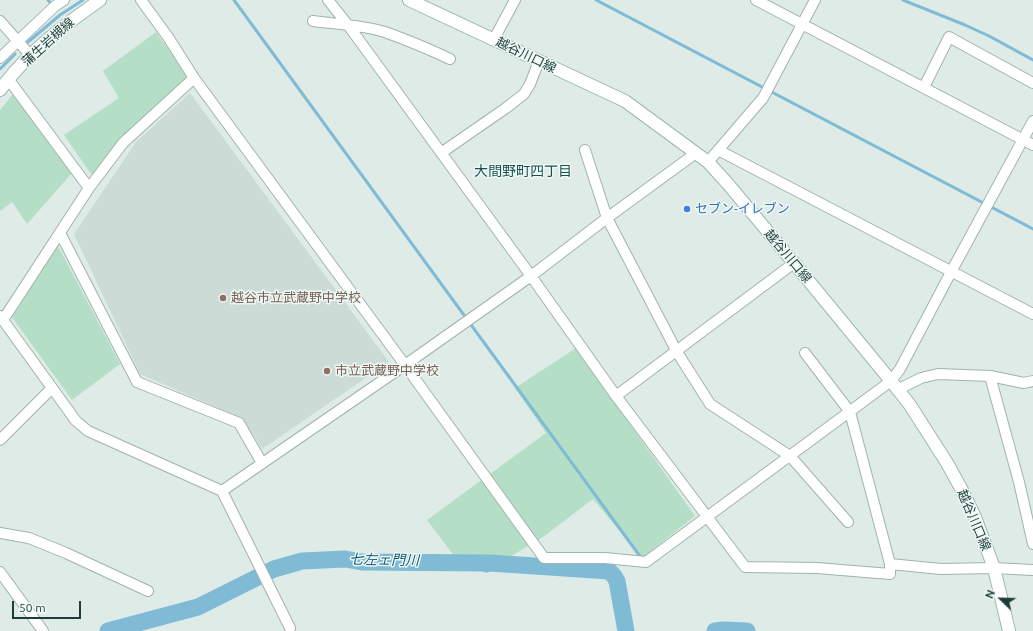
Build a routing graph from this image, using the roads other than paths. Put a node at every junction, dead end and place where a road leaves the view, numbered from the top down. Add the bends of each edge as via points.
1 (64, 0) edge
2 (100, 0) edge
3 (141, 0) edge
4 (328, 0) edge
5 (409, 0) edge
6 (515, 0) edge
7 (756, 0) edge
8 (815, 0) edge
9 (0, 21) edge
10 (313, 21) dead end
11 (802, 24) junction
12 (348, 25) junction
13 (494, 39) junction
14 (17, 40) junction
15 (30, 55) junction
16 (0, 58) edge
17 (450, 59) dead end
18 (539, 61) junction
19 (194, 78) junction
20 (9, 80) junction
21 (1033, 83) edge
22 (924, 87) junction
23 (0, 90) edge
24 (1033, 121) edge
25 (1023, 140) junction
26 (1033, 145) edge
27 (585, 150) dead end
28 (718, 150) junction
29 (441, 153) junction
30 (696, 154) junction
31 (708, 162) junction
32 (89, 188) junction
33 (607, 218) junction
34 (60, 233) junction
35 (794, 263) junction
36 (951, 272) junction
37 (531, 276) junction
38 (1033, 314) edge
39 (1, 318) edge
40 (677, 352) junction
41 (805, 353) dead end
42 (405, 365) junction
43 (990, 376) junction
44 (1033, 381) edge
45 (894, 385) junction
46 (52, 388) junction
47 (616, 396) junction
48 (850, 412) junction
49 (0, 440) edge
50 (790, 456) junction
51 (262, 463) junction
52 (222, 491) junction
53 (706, 517) junction
54 (848, 522) dead end
55 (0, 533) edge
56 (1033, 544) edge
57 (890, 564) junction
58 (994, 568) junction
59 (1033, 570) edge
60 (0, 572) edge
61 (148, 591) dead end
62 (290, 628) dead end
63 (43, 631) edge
64 (1010, 631) edge

1 - 14 street
2 - 15 main road, 蒲生岩槻線 via 58,30
3 - 19 street
4 - 12 street
5 - 13 main road, 越谷川口線
6 - 13 street
7 - 11 street
8 - 11 street
9 - 14 street
10 - 12 street
11 - 22 street
11 - 28 street via 763,98
12 - 17 street via 384,32
12 - 29 street
13 - 18 main road, 越谷川口線
14 - 15 street
14 - 16 street
15 - 20 main road, 蒲生岩槻線
18 - 29 street via 524,94
18 - 30 main road, 越谷川口線 via 625,101
19 - 32 street via 123,143
19 - 42 street
20 - 23 main road, 蒲生岩槻線
20 - 32 street
21 - 22 street via 949,37
22 - 25 street
24 - 25 street
25 - 26 street
25 - 36 street
27 - 33 street
28 - 31 street
28 - 36 street
29 - 37 street
30 - 31 main road, 越谷川口線
30 - 33 street
31 - 35 main road, 越谷川口線
32 - 34 street
33 - 37 street
33 - 40 street
34 - 39 street
34 - 51 street via 137,382 238,423
35 - 40 street
35 - 45 main road, 越谷川口線
36 - 38 street
36 - 45 street
37 - 42 street
37 - 47 street
39 - 46 street
40 - 47 street
40 - 50 street via 710,404
41 - 48 street
42 - 51 street
42 - 53 street via 544,558 605,558 646,562
43 - 44 street via 1024,383
43 - 45 street via 938,374
43 - 56 street
45 - 48 street
45 - 58 main road, 越谷川口線 via 918,418 960,486
46 - 49 street
46 - 52 street via 76,421 88,431
47 - 53 street
48 - 50 street
48 - 57 street
50 - 53 street
50 - 54 street
51 - 52 street
52 - 62 street
53 - 57 street via 745,567 817,568 890,574
55 - 61 street via 29,538
57 - 58 street via 941,569
58 - 59 street
58 - 64 main road, 越谷川口線
60 - 63 street

